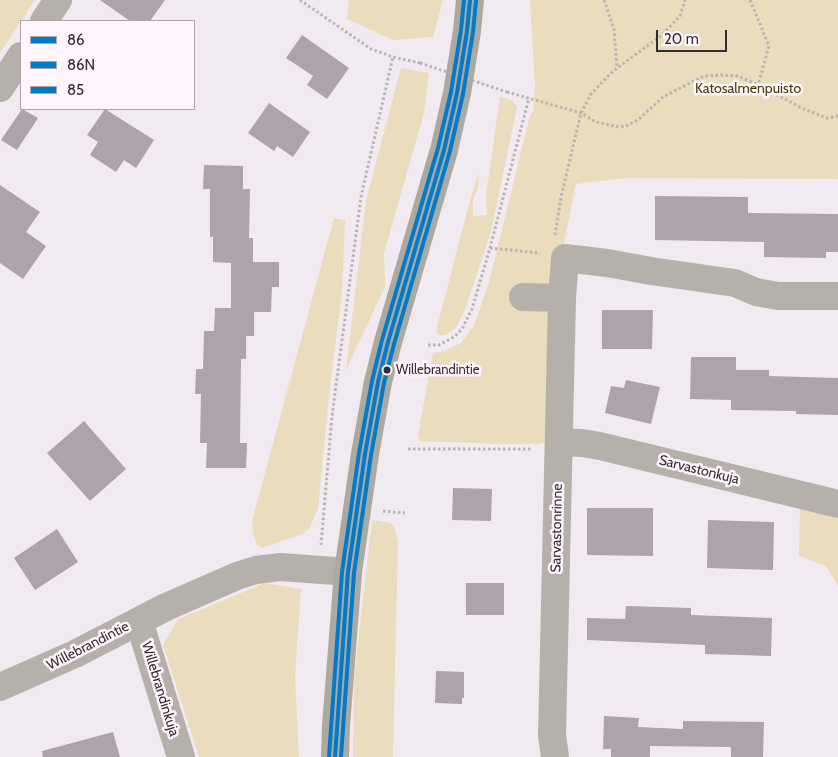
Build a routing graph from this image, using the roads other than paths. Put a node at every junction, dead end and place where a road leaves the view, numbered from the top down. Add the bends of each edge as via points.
1 (58, 0) edge
2 (470, 0) edge
3 (45, 20) edge
4 (20, 58) edge
5 (0, 88) edge
6 (838, 296) edge
7 (523, 297) dead end
8 (562, 298) junction
9 (559, 442) junction
10 (838, 504) edge
11 (348, 572) junction
12 (139, 621) junction
13 (0, 687) edge
14 (180, 757) edge
15 (335, 757) edge
16 (555, 757) edge

1 - 3 street
2 - 11 main road via 457,93 444,150 378,382 364,454
4 - 5 street
6 - 8 street, Sarvastonrinne via 778,296 756,292 735,283 558,256
7 - 8 street
8 - 9 street, Sarvastonrinne
9 - 10 street, Sarvastonkuja via 600,446
9 - 16 street, Sarvastonrinne via 552,735
11 - 12 street, Willebrandintie via 282,567 256,570
11 - 15 main road
12 - 13 street, Willebrandintie
12 - 14 street, Willebrandinkuja

